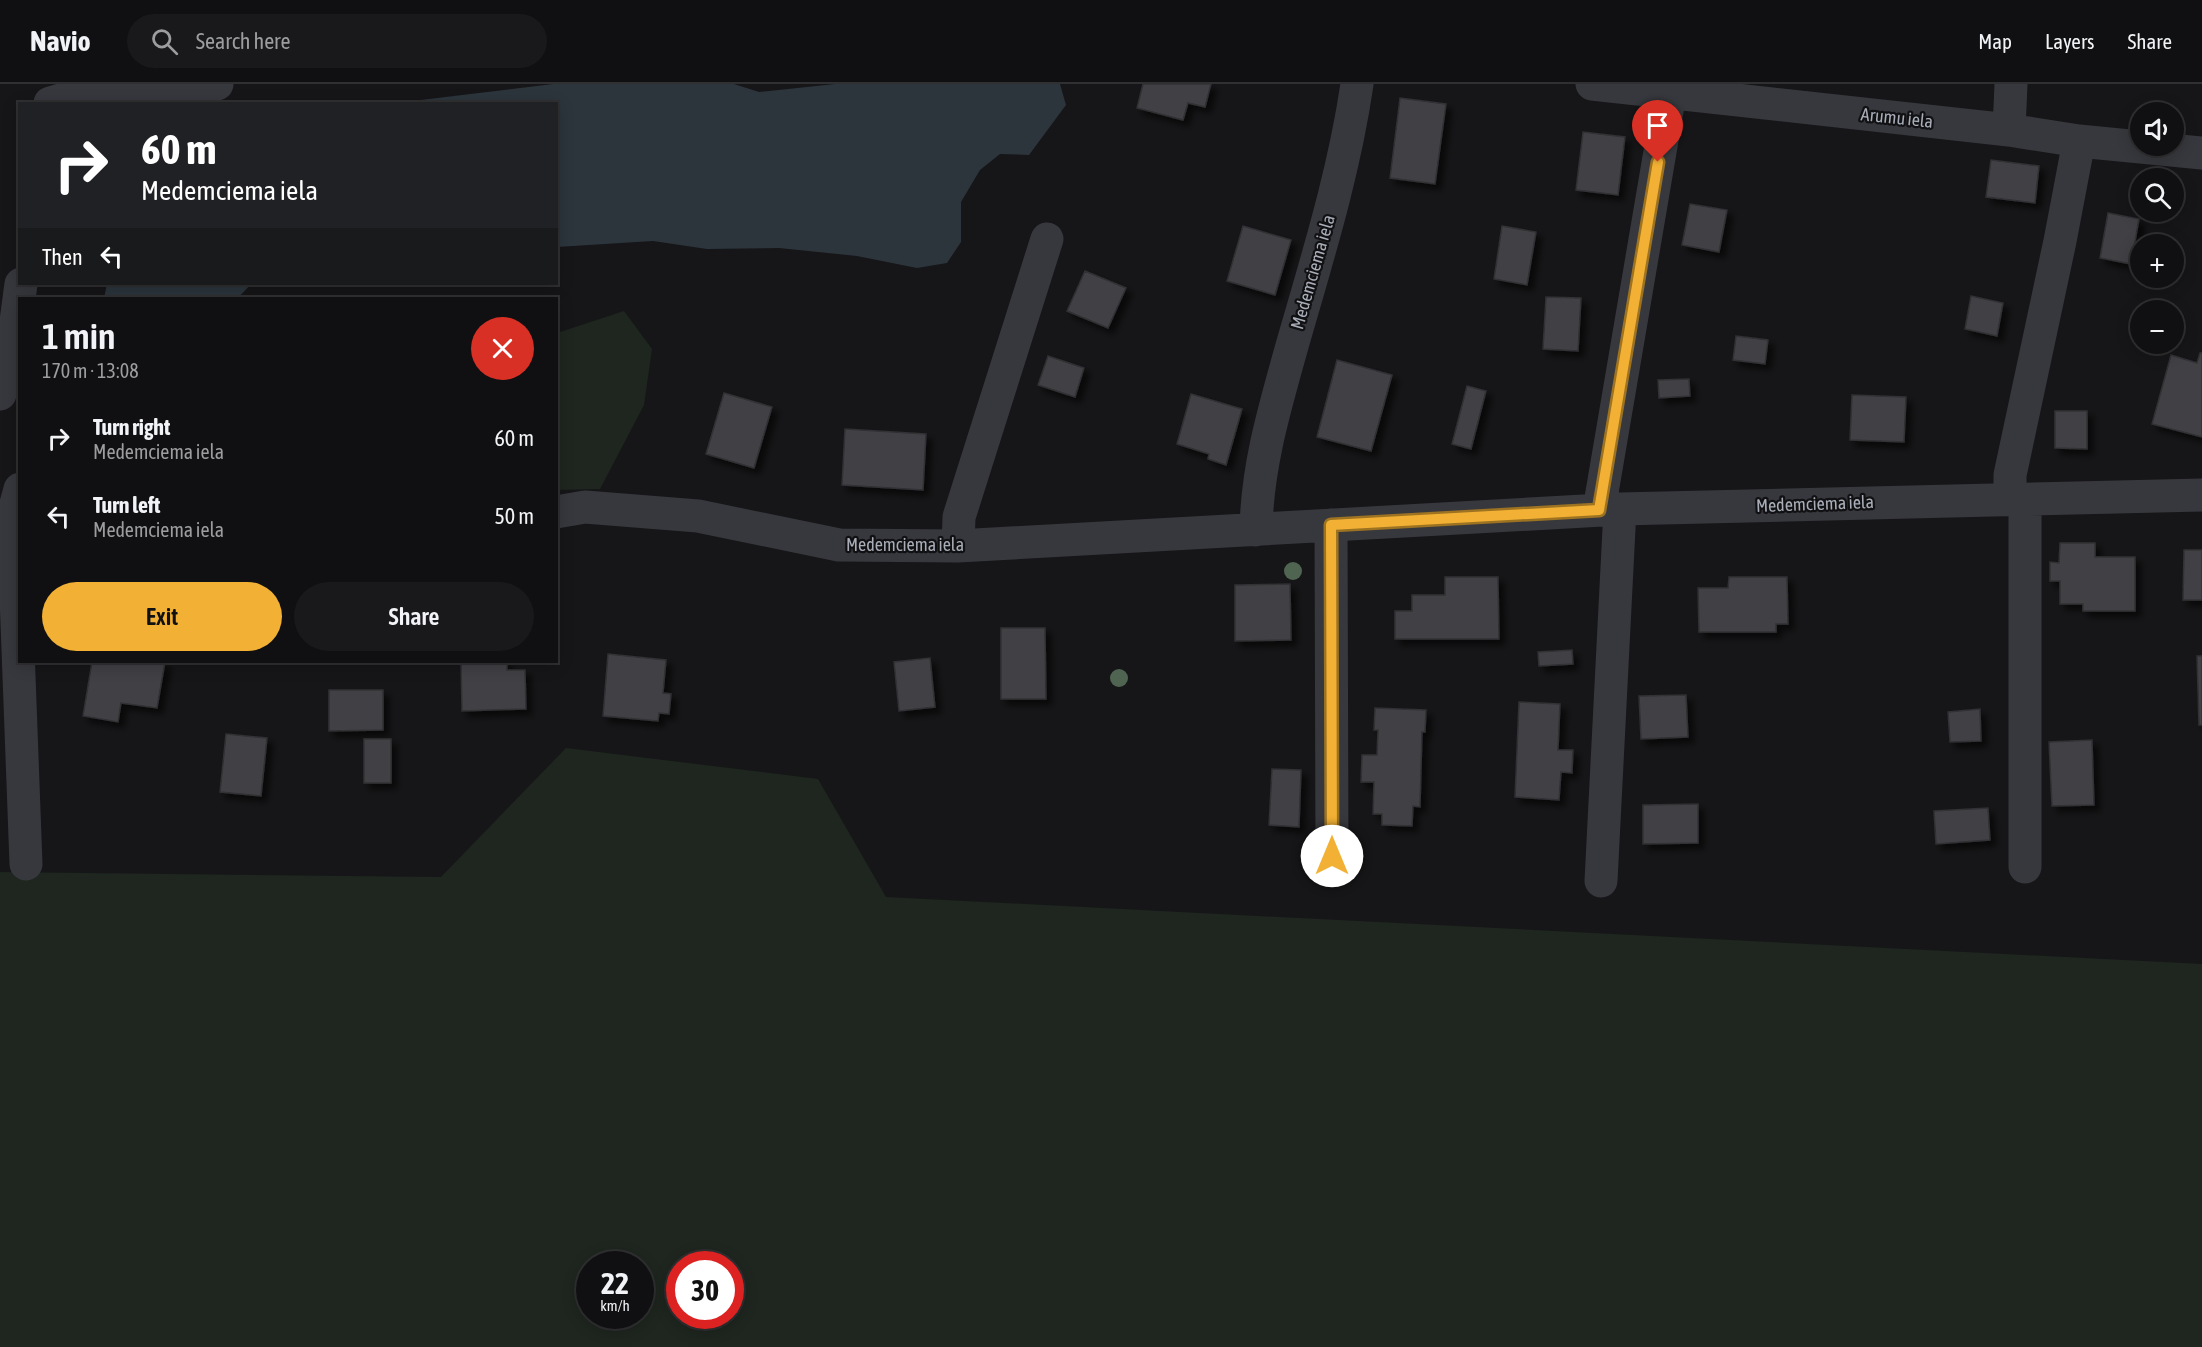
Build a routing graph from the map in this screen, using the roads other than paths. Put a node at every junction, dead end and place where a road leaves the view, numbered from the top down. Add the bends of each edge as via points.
1 (51, 84) edge
2 (217, 84) edge
3 (1357, 84) edge
4 (2012, 84) edge
5 (1610, 85) edge
6 (1670, 93) junction
7 (50, 102) edge
8 (54, 102) edge
9 (2009, 130) junction
10 (2079, 141) junction
11 (2202, 153) edge
12 (1047, 239) dead end
13 (18, 306) edge
14 (0, 394) edge
15 (0, 479) edge
16 (18, 486) edge
17 (18, 495) edge
18 (2202, 495) edge
19 (2018, 499) junction
20 (1609, 510) junction
21 (558, 512) edge
22 (1331, 525) junction
23 (1256, 530) junction
24 (958, 546) junction
25 (18, 649) edge
26 (19, 663) edge
27 (1332, 856) dead end
28 (26, 864) dead end
29 (2025, 867) dead end
30 (1602, 881) dead end

1 - 7 street
2 - 8 street via 99,89
3 - 23 street, Medemciema iela via 1333,204 1268,434
4 - 9 street
5 - 6 street, Arumu iela
6 - 9 street, Arumu iela
6 - 20 street
9 - 10 street, Arumu iela
10 - 11 street, Arumu iela
10 - 19 street via 2010,475
12 - 24 street via 959,517
13 - 14 street
15 - 16 street
17 - 25 street via 13,515
18 - 19 street, Medemciema iela
19 - 20 street, Medemciema iela
19 - 29 street
20 - 22 street, Medemciema iela
20 - 30 street
21 - 24 street, Medemciema iela via 585,507 698,516 839,545
22 - 23 street, Medemciema iela
22 - 27 street
23 - 24 street, Medemciema iela
26 - 28 street

